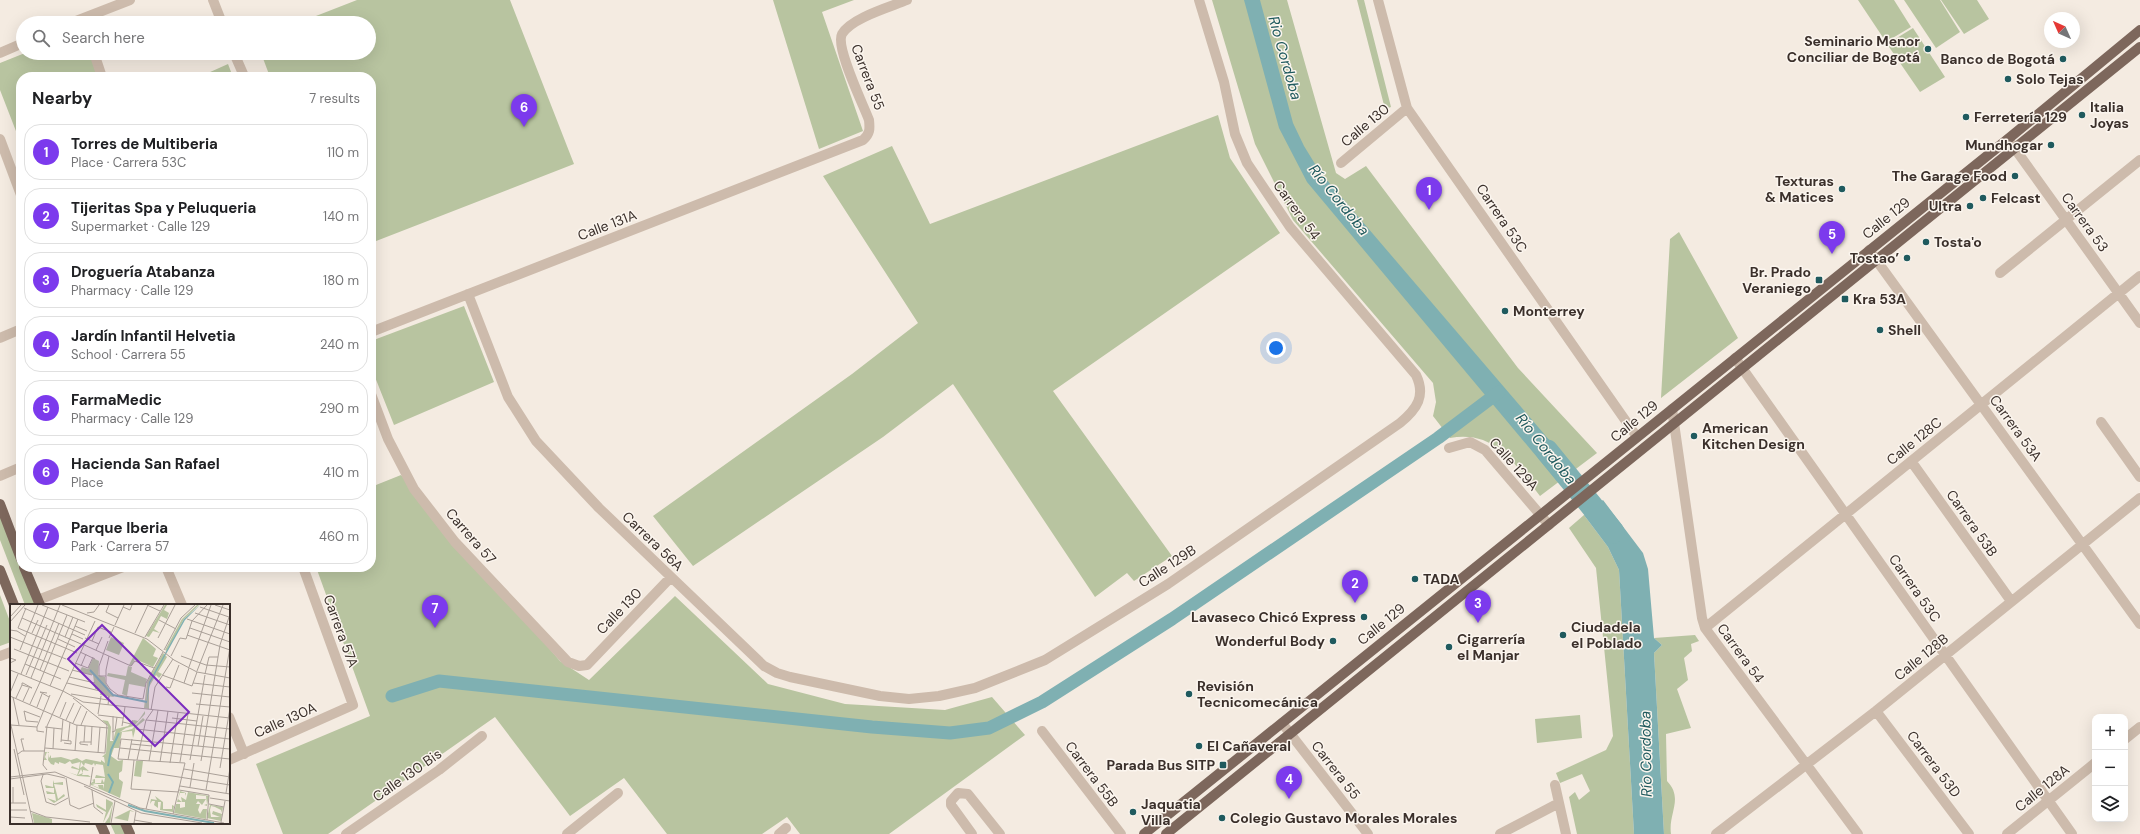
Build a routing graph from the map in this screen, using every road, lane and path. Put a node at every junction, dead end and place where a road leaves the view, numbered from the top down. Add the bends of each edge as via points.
1 (130, 0) edge
2 (213, 0) edge
3 (907, 0) edge
4 (1199, 0) edge
5 (1378, 0) edge
6 (94, 16) edge
7 (219, 16) edge
8 (2140, 30) edge
9 (16, 46) edge
10 (2140, 47) edge
11 (0, 53) edge
12 (96, 60) edge
13 (237, 60) edge
14 (100, 72) edge
15 (242, 72) edge
16 (1407, 108) junction
17 (2008, 138) junction
18 (0, 139) edge
19 (853, 145) joint
20 (2016, 149) junction
21 (2140, 160) edge
22 (1341, 163) dead end
23 (16, 182) edge
24 (2065, 218) junction
25 (1869, 250) junction
26 (1877, 261) junction
27 (2000, 273) dead end
28 (2140, 276) edge
29 (2119, 293) junction
30 (468, 294) junction
31 (2140, 323) edge
32 (376, 330) edge
33 (16, 331) edge
34 (0, 338) edge
35 (1734, 358) junction
36 (1742, 369) junction
37 (1981, 404) junction
38 (376, 407) edge
39 (1416, 408) joint
40 (1672, 409) junction
41 (2101, 422) dead end
42 (1674, 424) junction
43 (1637, 437) junction
44 (1449, 448) dead end
45 (1911, 461) junction
46 (16, 470) edge
47 (0, 476) edge
48 (2140, 477) edge
49 (2140, 498) edge
50 (0, 504) edge
51 (1540, 514) junction
52 (1845, 514) junction
53 (1549, 525) junction
54 (2084, 544) junction
55 (16, 546) edge
56 (0, 570) edge
57 (26, 572) edge
58 (111, 572) edge
59 (168, 572) edge
60 (305, 572) edge
61 (671, 577) junction
62 (2011, 602) junction
63 (39, 603) edge
64 (14, 604) edge
65 (182, 604) edge
66 (2140, 624) edge
67 (1705, 628) junction
68 (10, 652) edge
69 (1946, 655) junction
70 (0, 656) edge
71 (587, 665) joint
72 (909, 699) joint
73 (353, 705) joint
74 (1876, 711) junction
75 (230, 719) edge
76 (1282, 722) junction
77 (2140, 726) edge
78 (1042, 731) dead end
79 (1290, 733) junction
80 (482, 736) dead end
81 (2128, 736) edge
82 (244, 754) junction
83 (230, 760) edge
84 (2092, 765) edge
85 (1806, 766) junction
86 (1555, 785) dead end
87 (618, 793) dead end
88 (2048, 802) junction
89 (1559, 803) junction
90 (100, 824) edge
91 (125, 824) edge
92 (105, 834) edge
93 (130, 834) edge
94 (346, 834) edge
95 (566, 834) edge
96 (972, 834) edge
97 (1000, 834) edge
98 (1120, 834) edge
99 (1144, 834) edge
100 (1166, 834) edge
101 (1368, 834) edge
102 (1500, 834) edge
103 (1566, 834) edge
104 (1716, 834) edge
105 (1858, 834) edge
106 (1969, 834) edge
107 (2007, 834) edge
108 (2072, 834) edge

1 - 6 street
2 - 7 street
3 - 19 street, Carrera 55 via 858,20 842,34 840,44 843,56 869,120 870,129 868,135
4 - 39 street, Carrera 54 via 1224,82 1235,134 1247,163 1290,227 1416,375 1420,384 1420,394
5 - 16 street, Carrera 53C
8 - 17 main road, Calle 129
9 - 11 street
10 - 20 main road, Calle 129
12 - 14 street
13 - 15 street
16 - 22 street, Calle 130
16 - 43 street, Carrera 53C
17 - 20 street, Carrera 53
17 - 25 main road, Calle 129
18 - 23 street
19 - 30 street, Calle 131A
20 - 24 street, Carrera 53
20 - 26 main road, Calle 129
21 - 24 street
24 - 27 street
24 - 29 street, Carrera 53
25 - 26 street, Carrera 53A
25 - 35 main road, Calle 129
26 - 36 main road, Calle 129
26 - 37 street, Carrera 53A
28 - 29 street, Calle 128C
29 - 31 street, Carrera 53
29 - 37 street, Calle 128C
30 - 32 street, Calle 131A
30 - 61 street, Carrera 56A via 510,400 536,441 599,508
33 - 34 street
35 - 36 street, Carrera 53C
35 - 40 main road, Calle 129
36 - 42 main road, Calle 129
36 - 52 street, Carrera 53C
37 - 45 street, Calle 128C
37 - 54 street, Carrera 53A
38 - 71 street, Carrera 57 via 388,439 414,489 455,542 568,662 579,666
39 - 72 street, Calle 129B via 1400,423 1168,584 1045,660 975,688
40 - 42 street, Carrera 54
40 - 43 main road, Calle 129
41 - 48 street
42 - 53 main road, Calle 129
42 - 67 street, Carrera 54
43 - 51 main road, Calle 129
44 - 51 street, Calle 129A via 1470,442 1481,447
45 - 52 street, Calle 128C
45 - 62 street, Carrera 53B
46 - 47 street
49 - 54 street, Calle 128B
50 - 55 main road
51 - 53 street, Calle 129A
51 - 76 main road, Calle 129
52 - 67 street, Calle 128C
52 - 69 street, Carrera 53C
53 - 79 main road, Calle 129
54 - 62 street, Calle 128B
54 - 66 street, Carrera 53A
56 - 64 main road
57 - 63 main road
58 - 63 street
59 - 65 street
60 - 73 street, Carrera 57A
61 - 71 street, Calle 130
61 - 72 street, Carrera 56A via 764,666 777,673 852,691
62 - 69 street, Calle 128B
67 - 85 street, Carrera 54
68 - 70 street
69 - 74 street, Calle 128B
69 - 88 street, Carrera 53C
73 - 82 street, Calle 130A
74 - 85 street, Calle 128B
74 - 106 street, Carrera 53D
75 - 82 street
76 - 79 street, Carrera 55
76 - 99 main road, Calle 129
77 - 81 street
78 - 98 street, Carrera 55B
79 - 100 main road, Calle 129
79 - 101 street, Carrera 55
80 - 94 street, Calle 130 Bis via 439,770
82 - 83 street, Calle 130A
84 - 88 street, Calle 128A
85 - 104 street, Calle 128B
85 - 105 street, Carrera 54
86 - 89 street
87 - 95 street
88 - 107 street, Calle 128A
88 - 108 street, Carrera 53C
89 - 102 street
89 - 103 street
90 - 92 main road
91 - 93 main road
96 - 97 street via 951,805 951,801 958,793 968,794

